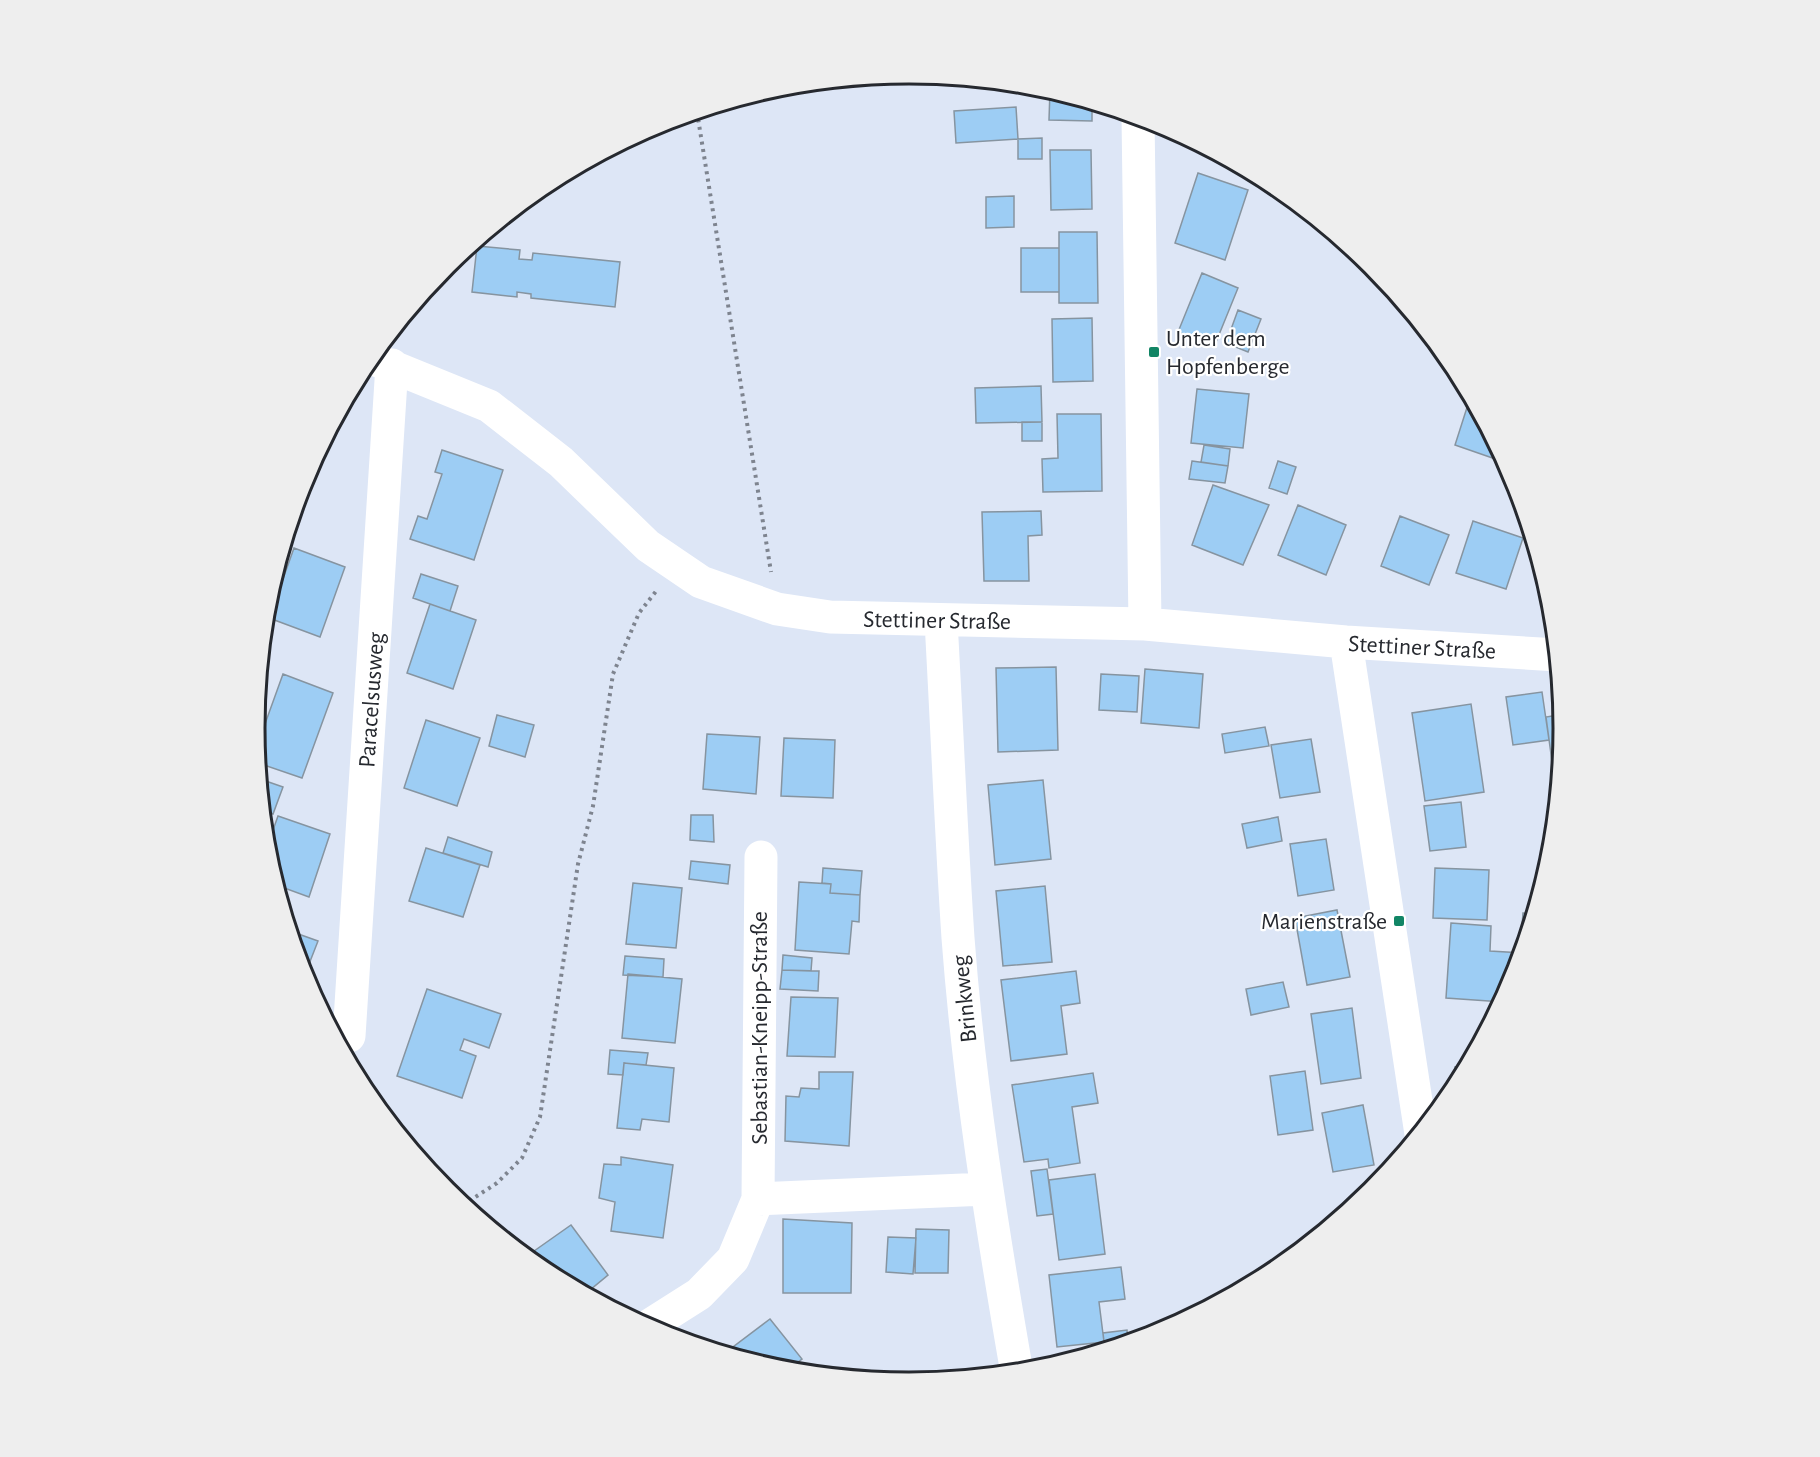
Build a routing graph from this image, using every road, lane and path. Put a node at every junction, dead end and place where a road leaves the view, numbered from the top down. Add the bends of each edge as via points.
1 (698, 120) edge
2 (1138, 126) edge
3 (381, 362) edge
4 (676, 564) junction
5 (777, 609) junction
6 (941, 621) junction
7 (1145, 624) junction
8 (1346, 642) junction
9 (1550, 655) edge
10 (761, 857) dead end
11 (349, 1036) dead end
12 (1419, 1123) edge
13 (986, 1189) junction
14 (758, 1199) junction
15 (471, 1200) edge
16 (656, 1321) edge
17 (1015, 1364) edge

1 - 5 path
2 - 7 street
3 - 4 street, Stettiner Straße via 489,406 561,462 648,546
3 - 11 street, Paracelsusweg
4 - 5 street, Stettiner Straße via 702,582
4 - 15 path via 639,613 613,674 593,806 578,864 540,1117 522,1158 497,1183
5 - 6 street, Stettiner Straße via 830,617
6 - 7 street, Stettiner Straße
6 - 13 street, Brinkweg via 958,939
7 - 8 street, Stettiner Straße
8 - 9 street, Stettiner Straße
8 - 12 street
10 - 14 street, Sebastian-Kneipp-Straße
13 - 14 street
13 - 17 street, Brinkweg
14 - 16 street, Sebastian-Kneipp-Straße via 733,1259 699,1294

